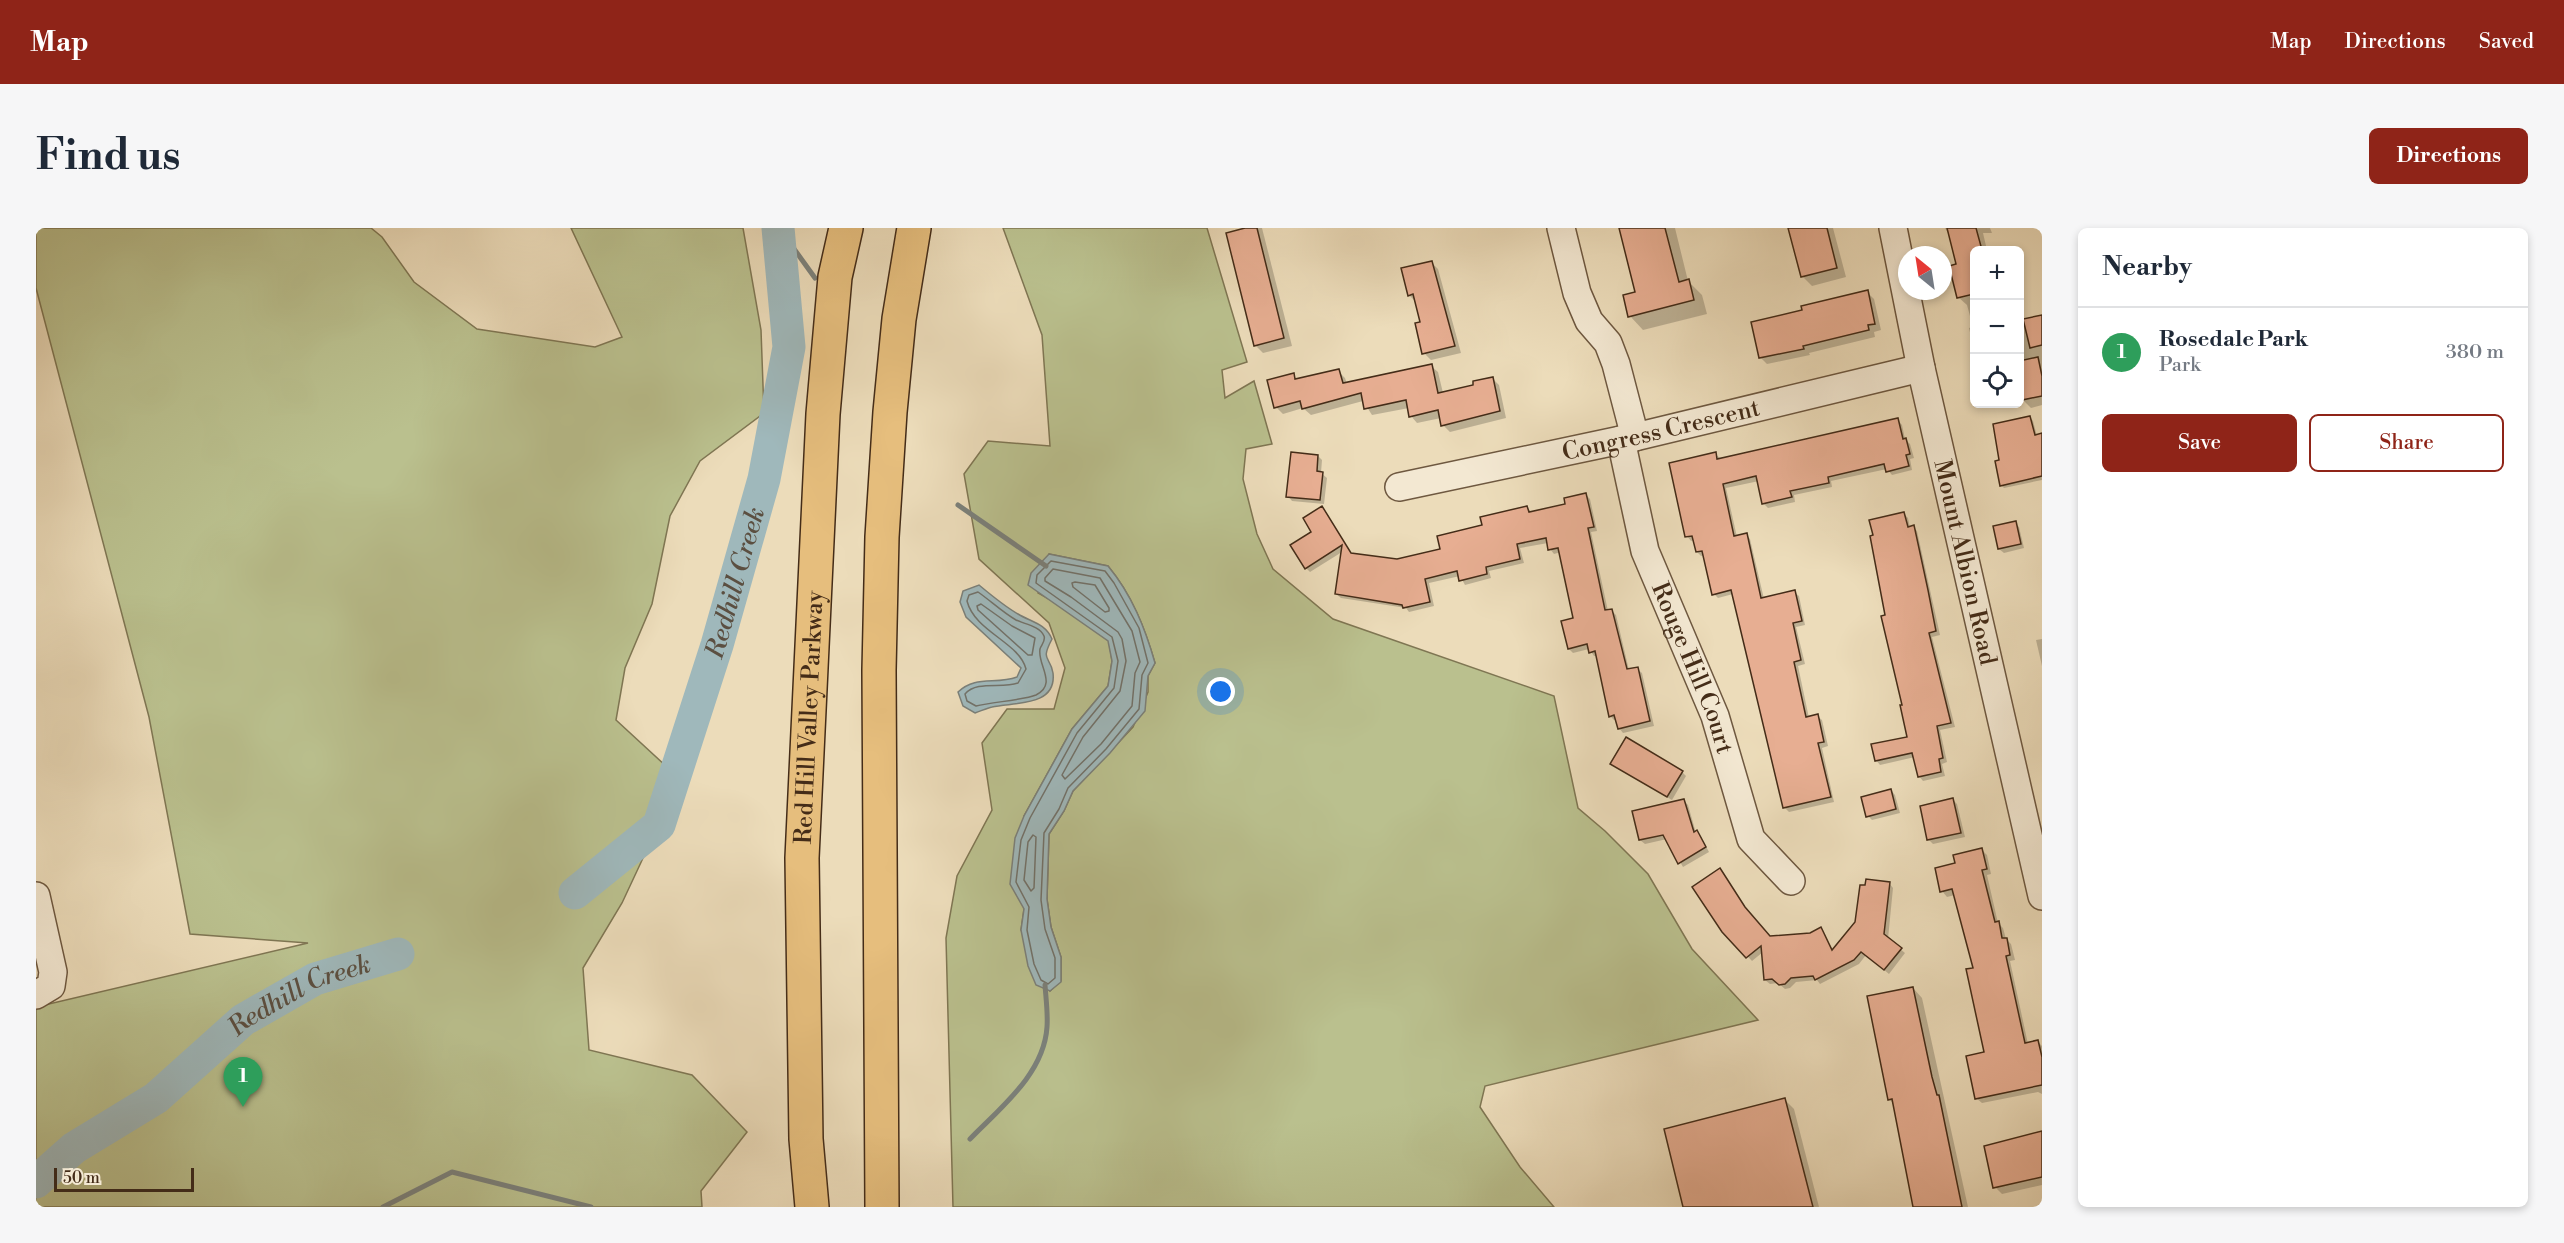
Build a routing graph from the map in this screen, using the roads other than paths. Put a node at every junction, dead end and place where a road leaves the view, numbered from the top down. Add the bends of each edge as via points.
1 (846, 228) edge
2 (914, 228) edge
3 (1561, 228) edge
4 (1893, 228) edge
5 (1922, 368) junction
6 (1628, 438) junction
7 (1399, 487) dead end
8 (1791, 881) dead end
9 (36, 896) edge
10 (2042, 896) edge
11 (39, 994) edge
12 (880, 1055) junction
13 (806, 1139) junction
14 (795, 1207) edge
15 (813, 1207) edge
16 (882, 1207) edge
17 (901, 1207) edge

1 - 13 highway, Red Hill Valley Parkway via 835,277 823,414 802,846
2 - 12 highway via 896,342 882,537
3 - 6 street, Rouge Hill Court via 1577,293 1589,321 1608,343 1616,364
4 - 5 street, Mount Albion Road
5 - 6 street, Congress Crescent
5 - 10 street, Mount Albion Road
6 - 7 street, Congress Crescent
6 - 8 street, Rouge Hill Court via 1645,551 1715,716 1751,839
9 - 11 street via 53,972 51,986
12 - 16 highway
12 - 17 highway
13 - 14 highway
13 - 15 highway, Red Hill Valley Parkway

